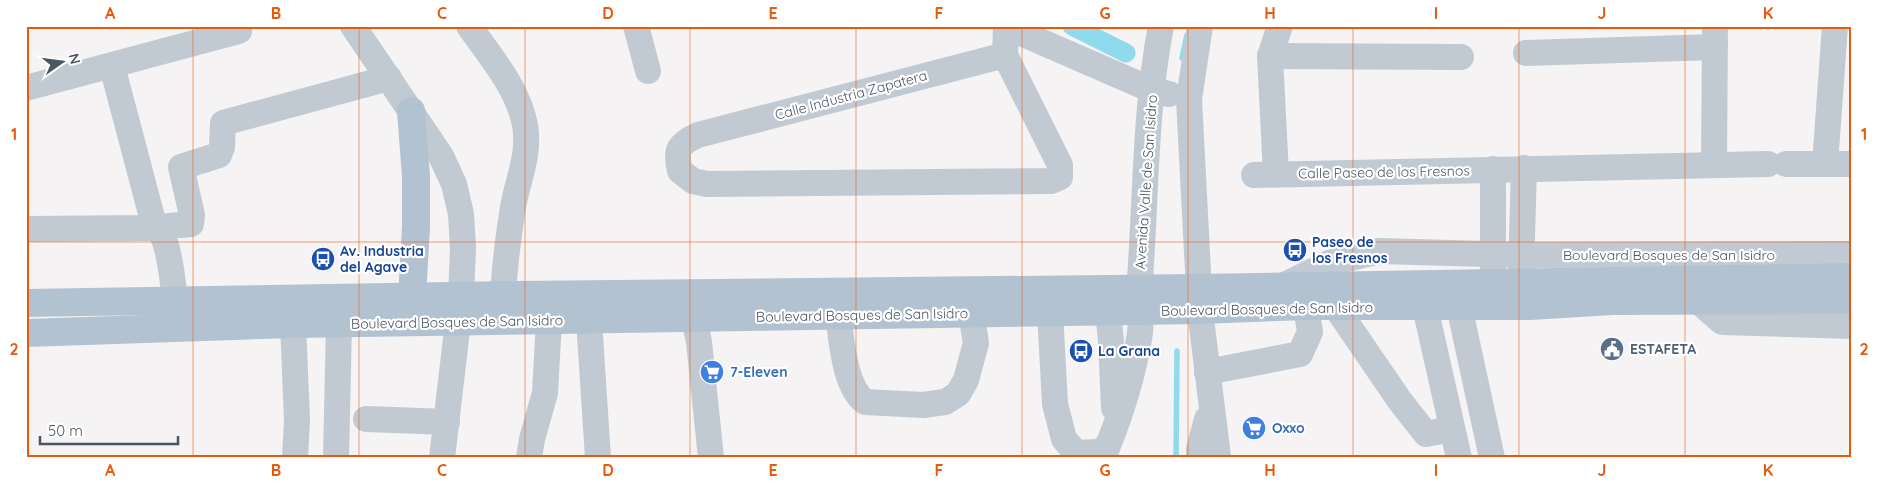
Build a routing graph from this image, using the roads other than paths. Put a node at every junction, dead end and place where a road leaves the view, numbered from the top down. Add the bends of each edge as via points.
1 (238, 26) edge
2 (354, 26) edge
3 (468, 26) edge
4 (1005, 26) edge
5 (1161, 26) edge
6 (1200, 26) edge
7 (1280, 26) edge
8 (642, 28) edge
9 (1715, 36) edge
10 (1841, 38) edge
11 (1526, 53) dead end
12 (1004, 55) junction
13 (1270, 56) junction
14 (1461, 57) dead end
15 (112, 66) junction
16 (648, 71) dead end
17 (389, 78) junction
18 (26, 88) edge
19 (1152, 90) junction
20 (1189, 98) junction
21 (411, 111) junction
22 (1825, 164) junction
23 (1852, 164) edge
24 (1714, 165) junction
25 (1524, 168) junction
26 (1493, 169) junction
27 (154, 225) junction
28 (26, 229) edge
29 (1852, 254) edge
30 (1493, 255) junction
31 (1852, 277) edge
32 (1521, 281) junction
33 (1283, 286) junction
34 (1493, 294) junction
35 (412, 297) junction
36 (169, 299) junction
37 (1200, 299) junction
38 (1140, 300) junction
39 (1852, 300) edge
40 (1698, 301) junction
41 (26, 302) edge
42 (693, 306) junction
43 (1306, 306) junction
44 (1335, 306) junction
45 (1458, 306) junction
46 (1425, 307) junction
47 (502, 308) junction
48 (460, 309) junction
49 (1050, 312) junction
50 (1108, 312) junction
51 (972, 313) junction
52 (838, 316) junction
53 (549, 320) junction
54 (589, 320) junction
55 (294, 324) junction
56 (339, 324) junction
57 (1852, 326) edge
58 (26, 333) edge
59 (1207, 372) junction
60 (366, 419) dead end
61 (447, 422) junction
62 (1115, 427) junction
63 (1451, 429) junction
64 (1209, 457) edge
65 (295, 458) edge
66 (336, 458) edge
67 (442, 458) edge
68 (529, 458) edge
69 (598, 458) edge
70 (712, 458) edge
71 (1459, 458) edge
72 (1492, 458) edge

1 - 15 street via 239,30
2 - 17 street
3 - 47 street via 507,81 525,124 527,149 513,206
4 - 12 street
4 - 19 street
5 - 19 street, Avenida Valle de San Isidro
6 - 20 street
7 - 13 street, Calle Paseo de los Fresnos
8 - 16 street
9 - 11 street
9 - 24 street
10 - 22 street
12 - 12 street, Calle Industria Zapatera via 1060,165 1060,177 1051,181 707,184 680,171 677,156 684,142 698,135
13 - 14 street
13 - 26 street, Calle Paseo de los Fresnos via 1265,175
15 - 18 street
15 - 27 street
17 - 21 street
17 - 27 street via 223,123 219,155 181,167 192,215 191,224
19 - 20 street
19 - 38 street, Avenida Valle de San Isidro
20 - 37 street
21 - 35 main road via 416,176
21 - 48 street via 441,156 454,184 461,214 463,248
22 - 23 street, Calle Paseo de los Fresnos
22 - 24 street, Calle Paseo de los Fresnos
24 - 25 street, Calle Paseo de los Fresnos
25 - 26 street, Calle Paseo de los Fresnos
25 - 32 street
26 - 30 street
27 - 28 street
27 - 36 street via 171,273
29 - 32 street, Boulevard Bosques de San Isidro
30 - 32 street, Boulevard Bosques de San Isidro
30 - 33 street, Boulevard Bosques de San Isidro via 1380,251 1329,263
30 - 34 street
31 - 32 main road, Boulevard Bosques de San Isidro
32 - 34 main road, Boulevard Bosques de San Isidro
32 - 40 main road, Boulevard Bosques de San Isidro via 1530,306 1612,301
33 - 34 main road, Boulevard Bosques de San Isidro
33 - 37 main road, Boulevard Bosques de San Isidro
34 - 45 main road, Boulevard Bosques de San Isidro
35 - 36 main road, Boulevard Bosques de San Isidro
35 - 48 main road, Boulevard Bosques de San Isidro
36 - 41 main road, Boulevard Bosques de San Isidro
37 - 38 main road, Boulevard Bosques de San Isidro
37 - 43 main road, Boulevard Bosques de San Isidro
37 - 59 street
38 - 42 main road, Boulevard Bosques de San Isidro
38 - 50 main road, Boulevard Bosques de San Isidro
38 - 62 street, Avenida Valle de San Isidro via 1140,338
39 - 40 main road, Boulevard Bosques de San Isidro
40 - 57 street via 1722,322
42 - 47 main road, Boulevard Bosques de San Isidro
42 - 52 main road, Boulevard Bosques de San Isidro
42 - 54 main road, Boulevard Bosques de San Isidro
42 - 70 street
43 - 44 main road, Boulevard Bosques de San Isidro
43 - 59 street via 1310,332 1300,354
44 - 46 main road, Boulevard Bosques de San Isidro
44 - 63 street via 1426,434
45 - 46 main road, Boulevard Bosques de San Isidro
45 - 72 street
46 - 63 street
47 - 48 main road, Boulevard Bosques de San Isidro
47 - 53 main road, Boulevard Bosques de San Isidro
48 - 56 main road, Boulevard Bosques de San Isidro
48 - 61 street
49 - 50 main road, Boulevard Bosques de San Isidro
49 - 51 main road, Boulevard Bosques de San Isidro
49 - 62 street, Avenida Valle de San Isidro via 1055,404 1064,439 1076,453 1097,452 1107,448
50 - 62 street
51 - 52 main road, Boulevard Bosques de San Isidro
51 - 52 street via 976,343 966,380 958,394 945,402 923,405 865,402 858,396 849,378
53 - 54 main road, Boulevard Bosques de San Isidro
53 - 68 street via 545,392
54 - 69 street
55 - 56 main road, Boulevard Bosques de San Isidro
55 - 58 main road, Boulevard Bosques de San Isidro
55 - 65 street
56 - 66 street
59 - 64 street via 1211,401
60 - 61 street
61 - 67 street
63 - 71 street

